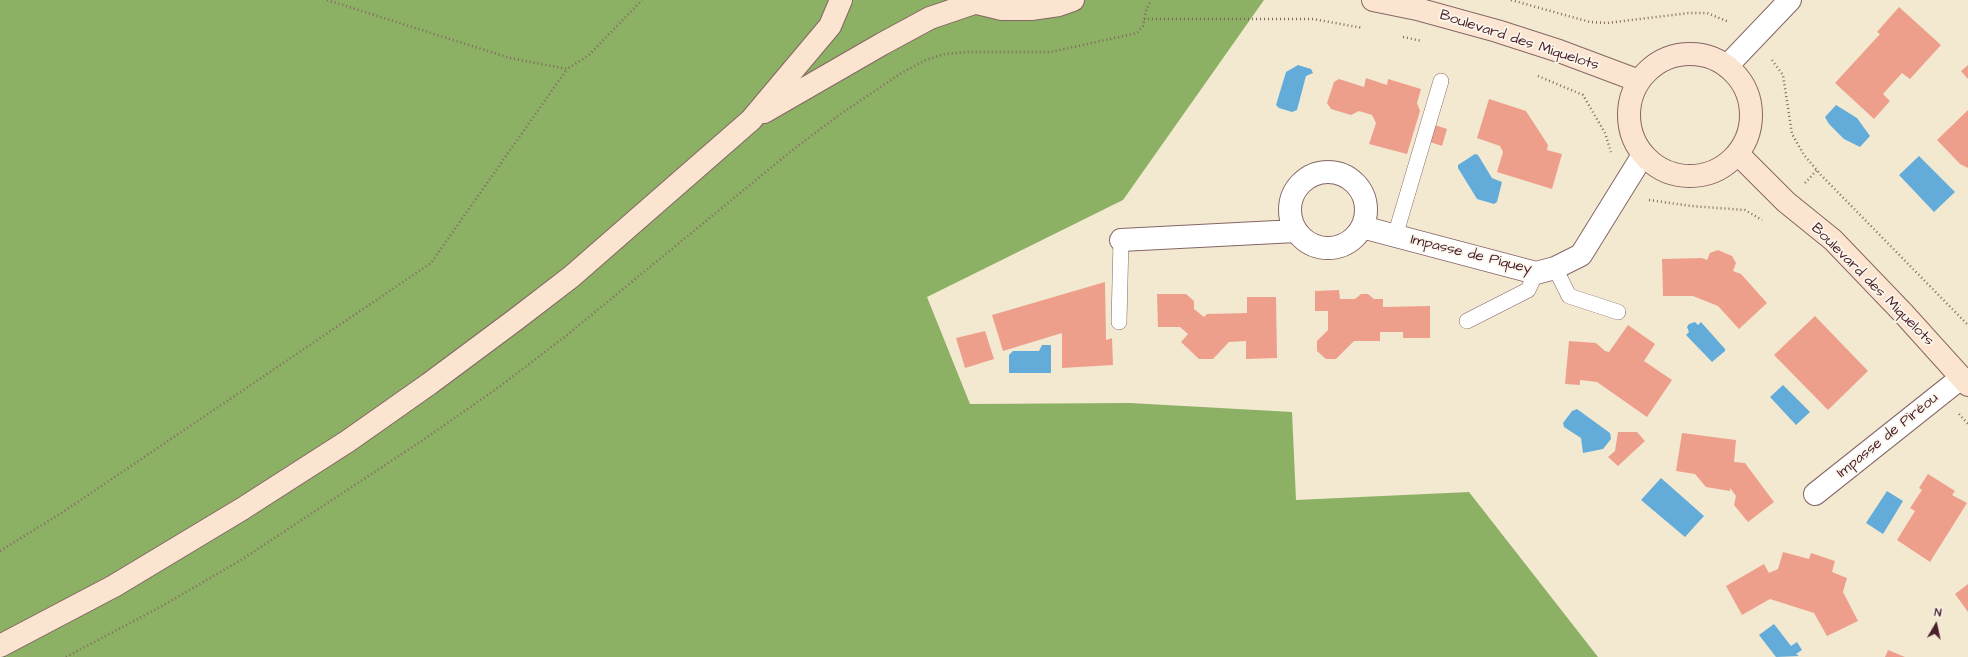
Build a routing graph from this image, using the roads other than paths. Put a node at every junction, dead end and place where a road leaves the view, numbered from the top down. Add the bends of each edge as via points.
1 (841, 0) edge
2 (1073, 0) edge
3 (1373, 0) edge
4 (1790, 0) edge
5 (969, 2) edge
6 (1727, 66) junction
7 (1441, 81) dead end
8 (1639, 81) junction
9 (751, 120) junction
10 (1738, 154) junction
11 (1643, 155) junction
12 (1362, 227) junction
13 (1296, 231) junction
14 (1395, 236) junction
15 (1120, 240) joint
16 (1545, 270) junction
17 (1618, 312) dead end
18 (1467, 321) dead end
19 (1119, 322) dead end
20 (1965, 382) edge
21 (1815, 494) dead end
22 (0, 646) edge

1 - 9 main road via 830,26
2 - 5 main road via 1031,9 1002,9
3 - 8 main road, Boulevard des Miquelots via 1497,31 1560,51
4 - 6 street
5 - 9 main road via 930,18
6 - 8 main road via 1709,56 1690,53 1670,56 1652,66
6 - 10 main road via 1741,80 1750,98 1752,118 1748,137
7 - 14 lane
8 - 11 main road via 1631,99 1628,118 1633,138
9 - 22 main road via 571,277 429,384 348,441 114,586
10 - 11 main road via 1722,168 1701,176 1680,176 1660,168
10 - 20 main road, Boulevard des Miquelots via 1786,202 1832,240
11 - 16 street, Impasse de Piquey via 1581,255
12 - 13 street via 1354,238 1330,248 1310,243
12 - 13 street via 1366,215 1365,202 1360,190 1351,180 1339,174 1326,172 1313,175 1302,182 1294,193 1290,219
12 - 14 street, Impasse de Piquey
13 - 15 street
14 - 16 street, Impasse de Piquey
15 - 19 lane
16 - 17 lane via 1569,296
16 - 18 lane via 1528,290
20 - 21 street, Impasse de Piréou via 1941,393

